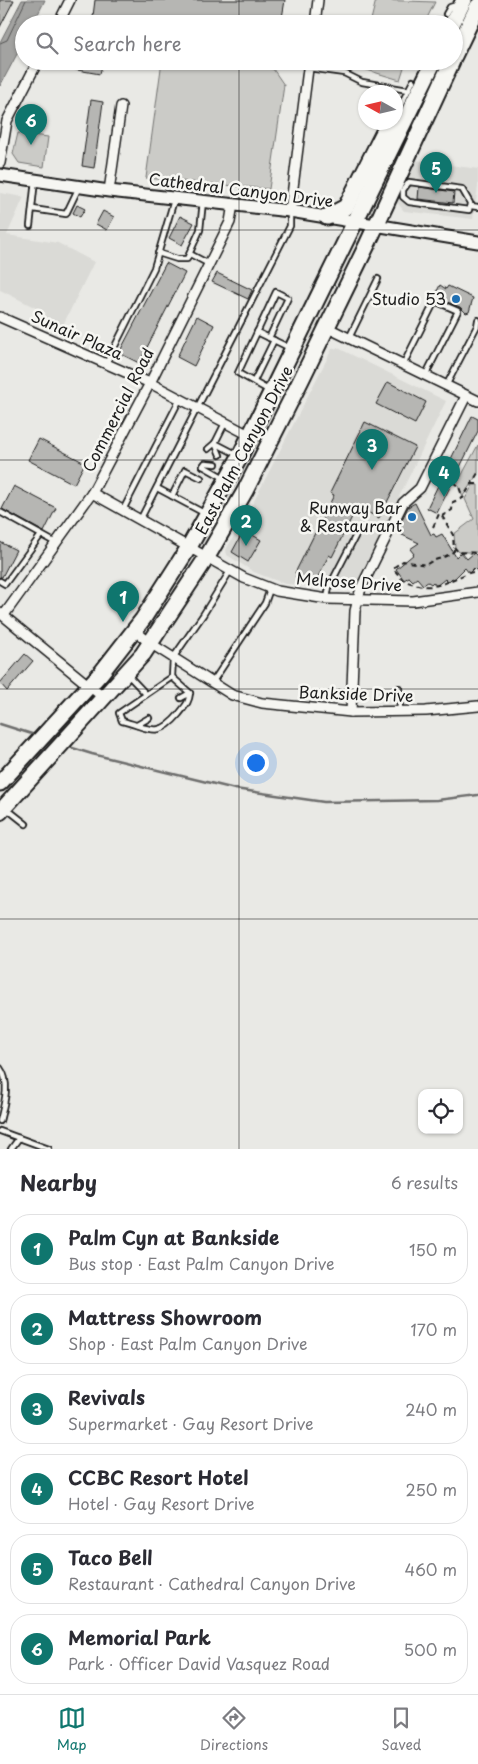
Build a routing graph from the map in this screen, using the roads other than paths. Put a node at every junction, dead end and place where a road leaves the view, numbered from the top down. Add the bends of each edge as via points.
1 (70, 0) edge
2 (318, 0) edge
3 (463, 1) edge
4 (478, 6) edge
5 (62, 15) edge
6 (316, 15) edge
7 (452, 15) edge
8 (478, 24) edge
9 (463, 38) edge
10 (463, 52) edge
11 (33, 70) edge
12 (308, 70) edge
13 (334, 70) edge
14 (428, 70) edge
15 (448, 70) edge
16 (413, 80) dead end
17 (411, 96) junction
18 (403, 105) edge
19 (120, 106) dead end
20 (387, 130) edge
21 (0, 163) edge
22 (0, 175) edge
23 (35, 180) junction
24 (80, 187) junction
25 (398, 188) junction
26 (109, 191) junction
27 (174, 198) junction
28 (204, 202) junction
29 (234, 204) junction
30 (471, 206) junction
31 (478, 207) edge
32 (33, 209) junction
33 (290, 211) junction
34 (327, 217) junction
35 (355, 222) junction
36 (30, 226) dead end
37 (376, 226) junction
38 (478, 242) edge
39 (158, 253) junction
40 (190, 254) junction
41 (209, 264) junction
42 (378, 280) dead end
43 (0, 317) edge
44 (478, 320) edge
45 (477, 326) edge
46 (326, 327) junction
47 (257, 332) junction
48 (349, 338) junction
49 (271, 339) junction
50 (291, 349) junction
51 (106, 364) junction
52 (403, 365) junction
53 (425, 376) junction
54 (254, 380) junction
55 (150, 383) junction
56 (446, 387) junction
57 (270, 391) junction
58 (466, 396) junction
59 (180, 399) junction
60 (478, 401) edge
61 (198, 408) junction
62 (225, 423) junction
63 (249, 435) junction
64 (214, 443) junction
65 (267, 447) junction
66 (208, 449) dead end
67 (214, 452) dead end
68 (220, 455) dead end
69 (240, 456) junction
70 (216, 464) dead end
71 (201, 478) dead end
72 (227, 479) junction
73 (156, 488) junction
74 (92, 493) junction
75 (172, 496) junction
76 (122, 510) junction
77 (0, 512) edge
78 (207, 515) junction
79 (140, 520) junction
80 (357, 533) dead end
81 (41, 535) junction
82 (56, 543) junction
83 (189, 548) junction
84 (207, 557) junction
85 (230, 571) junction
86 (0, 581) edge
87 (270, 589) junction
88 (478, 592) edge
89 (327, 599) junction
90 (357, 601) junction
91 (2, 614) edge
92 (134, 630) junction
93 (150, 643) junction
94 (173, 658) junction
95 (126, 673) junction
96 (172, 677) junction
97 (212, 683) junction
98 (90, 686) junction
99 (399, 688) dead end
100 (190, 693) junction
101 (146, 694) junction
102 (104, 698) junction
103 (181, 698) dead end
104 (478, 706) edge
105 (351, 712) junction
106 (400, 712) junction
107 (149, 718) dead end
108 (137, 725) junction
109 (0, 783) edge
110 (2, 810) edge
111 (26, 824) dead end
112 (0, 1068) edge
113 (0, 1120) edge
114 (0, 1131) edge
115 (19, 1138) junction
116 (11, 1149) edge
117 (49, 1149) edge

1 - 5 street
2 - 6 street
3 - 7 main road
4 - 9 main road, East Palm Canyon Drive
8 - 10 main road
11 - 21 street via 7,121
12 - 33 street
13 - 17 lane
14 - 17 main road, East Palm Canyon Drive
15 - 25 main road, East Palm Canyon Drive
16 - 17 lane
17 - 18 main road
17 - 35 main road, East Palm Canyon Drive
19 - 26 street
20 - 34 main road via 346,207
22 - 23 street, Cathedral Canyon Drive
23 - 24 street, Cathedral Canyon Drive
23 - 32 lane
24 - 26 street, Cathedral Canyon Drive
24 - 32 lane via 66,214
25 - 30 lane via 409,202 469,210
25 - 30 lane via 409,182 458,187 467,194
25 - 37 main road, East Palm Canyon Drive
26 - 27 street, Cathedral Canyon Drive
27 - 28 street, Cathedral Canyon Drive
27 - 39 lane
28 - 29 street, Cathedral Canyon Drive
28 - 40 lane via 200,230
29 - 33 street, Cathedral Canyon Drive
29 - 41 street, Commercial Road via 230,222
30 - 31 lane
32 - 36 lane
33 - 34 street, Cathedral Canyon Drive
33 - 61 lane via 290,226
34 - 35 street, Cathedral Canyon Drive
35 - 37 street, Cathedral Canyon Drive
35 - 50 main road, East Palm Canyon Drive
37 - 38 street, Cathedral Canyon Drive
37 - 46 main road, East Palm Canyon Drive
39 - 40 lane via 184,260
39 - 51 lane via 154,268
40 - 41 lane
41 - 55 street, Commercial Road
42 - 48 lane
43 - 51 street, Sunair Plaza
44 - 45 lane
45 - 56 lane
46 - 48 street
46 - 65 main road, East Palm Canyon Drive
47 - 49 lane
47 - 49 lane via 276,292 288,298
47 - 54 lane via 238,373
48 - 52 street
49 - 50 lane
49 - 54 lane
50 - 57 main road, East Palm Canyon Drive
51 - 55 street, Sunair Plaza
52 - 53 street
52 - 53 lane via 435,301 458,311
53 - 56 street
54 - 57 lane
55 - 59 street, Sunair Plaza
55 - 74 street, Commercial Road
56 - 58 street
57 - 63 main road, East Palm Canyon Drive
57 - 65 main road via 270,414 259,440
58 - 60 street
58 - 90 street via 420,488 403,502
59 - 61 street, Sunair Plaza
59 - 76 lane
61 - 62 street, Sunair Plaza
61 - 73 lane
62 - 63 street, Sunair Plaza
62 - 64 lane
63 - 69 main road, East Palm Canyon Drive
64 - 66 lane
64 - 67 lane
64 - 68 lane
64 - 69 lane
65 - 84 main road, East Palm Canyon Drive
69 - 72 main road, East Palm Canyon Drive
70 - 72 lane via 206,460 203,466
71 - 75 lane via 185,470
72 - 78 main road, East Palm Canyon Drive
73 - 75 lane
73 - 79 lane
74 - 76 street, Melrose Drive
74 - 82 street, Commercial Road
75 - 78 lane
76 - 79 street, Melrose Drive
77 - 81 lane
78 - 83 main road, East Palm Canyon Drive
79 - 83 street, Melrose Drive
80 - 89 lane via 329,588
81 - 82 lane
81 - 86 lane via 5,584
82 - 91 street, Commercial Road
83 - 84 street, Melrose Drive
83 - 92 main road, East Palm Canyon Drive
84 - 85 street, Melrose Drive
84 - 93 main road, East Palm Canyon Drive
85 - 87 street, Melrose Drive
85 - 94 lane
87 - 89 street, Melrose Drive
87 - 97 lane via 265,603
88 - 90 street, Melrose Drive via 413,601
89 - 90 street, Melrose Drive
90 - 105 street
91 - 98 street
92 - 93 street, Bankside Drive
92 - 98 main road, East Palm Canyon Drive
93 - 94 street, Bankside Drive
93 - 95 main road, East Palm Canyon Drive
94 - 96 lane
94 - 97 street, Bankside Drive
95 - 101 lane
95 - 102 main road, East Palm Canyon Drive
96 - 100 lane
96 - 101 lane
97 - 105 street, Bankside Drive via 232,695 262,703
98 - 102 street
98 - 109 main road, East Palm Canyon Drive
99 - 106 lane
100 - 103 lane
100 - 108 lane via 189,702 168,727 160,731
101 - 108 lane via 120,713 122,721
102 - 110 main road, East Palm Canyon Drive
104 - 106 street, Bankside Drive
105 - 106 street, Bankside Drive
107 - 108 lane
110 - 111 lane
112 - 113 lane via 6,1089
114 - 115 lane
115 - 116 lane
115 - 117 lane

